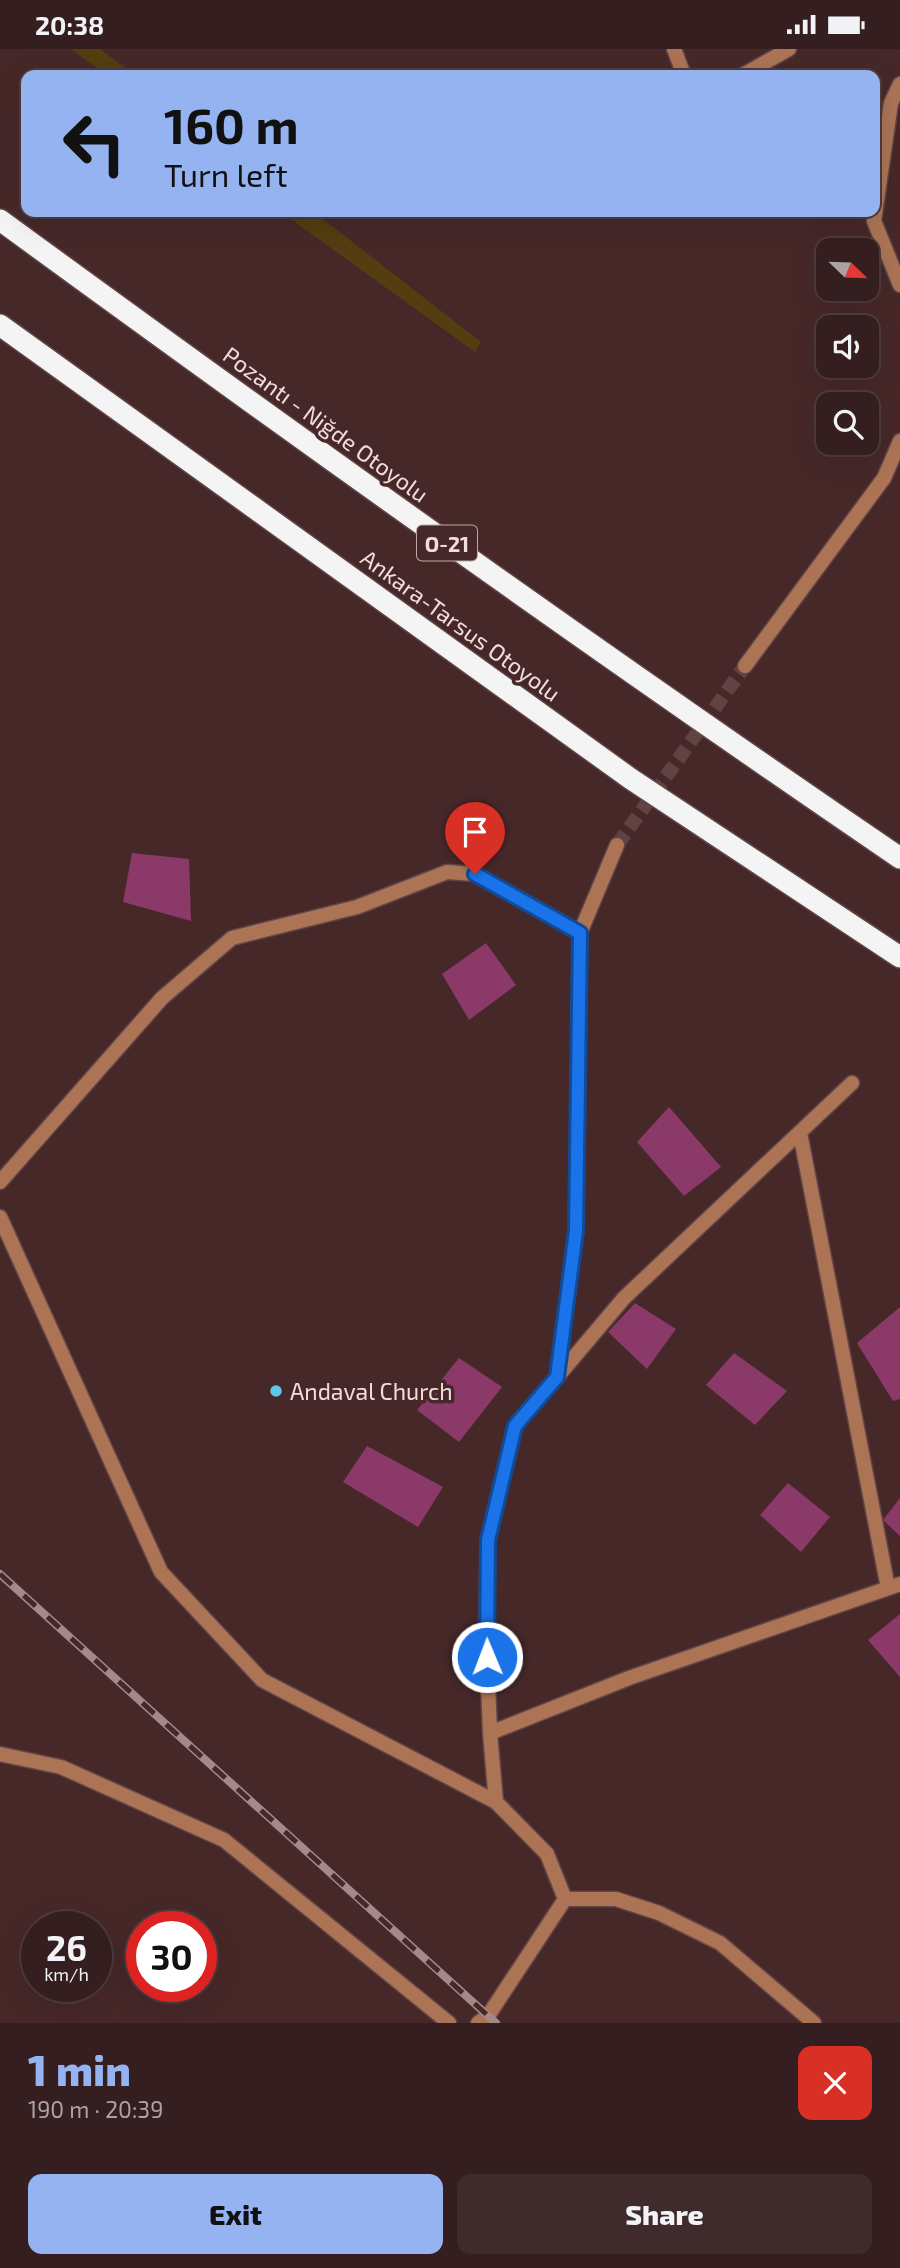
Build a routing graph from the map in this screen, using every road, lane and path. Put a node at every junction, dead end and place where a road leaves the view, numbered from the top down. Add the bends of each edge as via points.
1 (674, 49) edge
2 (789, 49) edge
3 (682, 70) edge
4 (752, 70) edge
5 (900, 84) edge
6 (880, 180) edge
7 (875, 217) edge
8 (0, 220) edge
9 (900, 285) edge
10 (0, 325) edge
11 (900, 441) edge
12 (745, 666) tunnel mouth
13 (617, 845) tunnel mouth
14 (900, 858) edge
15 (580, 933) junction
16 (900, 957) edge
17 (852, 1083) dead end
18 (800, 1133) junction
19 (0, 1182) edge
20 (0, 1217) edge
21 (557, 1377) junction
22 (894, 1586) edge
23 (491, 1733) junction
24 (0, 1754) edge
25 (496, 1802) junction
26 (565, 1899) junction
27 (449, 2023) edge
28 (478, 2023) edge
29 (814, 2023) edge

1 - 3 street
2 - 4 street
5 - 6 street via 891,103
7 - 9 street
8 - 14 highway, Pozantı - Niğde Otoyolu / O-21 via 662,696
10 - 16 highway, Ankara-Tarsus Otoyolu via 631,779
11 - 12 street via 884,478
13 - 15 street
15 - 19 street via 475,874 447,872 357,907 232,938 162,998
15 - 21 street via 576,1231
17 - 18 street
18 - 21 street via 624,1298
18 - 22 street
20 - 25 street via 161,1572 262,1680
21 - 23 street via 515,1426 488,1540
22 - 23 street via 629,1678
23 - 25 street
24 - 27 street via 61,1767 224,1840
25 - 26 street via 547,1853
26 - 28 street via 488,2016
26 - 29 street via 616,1899 659,1913 719,1943

